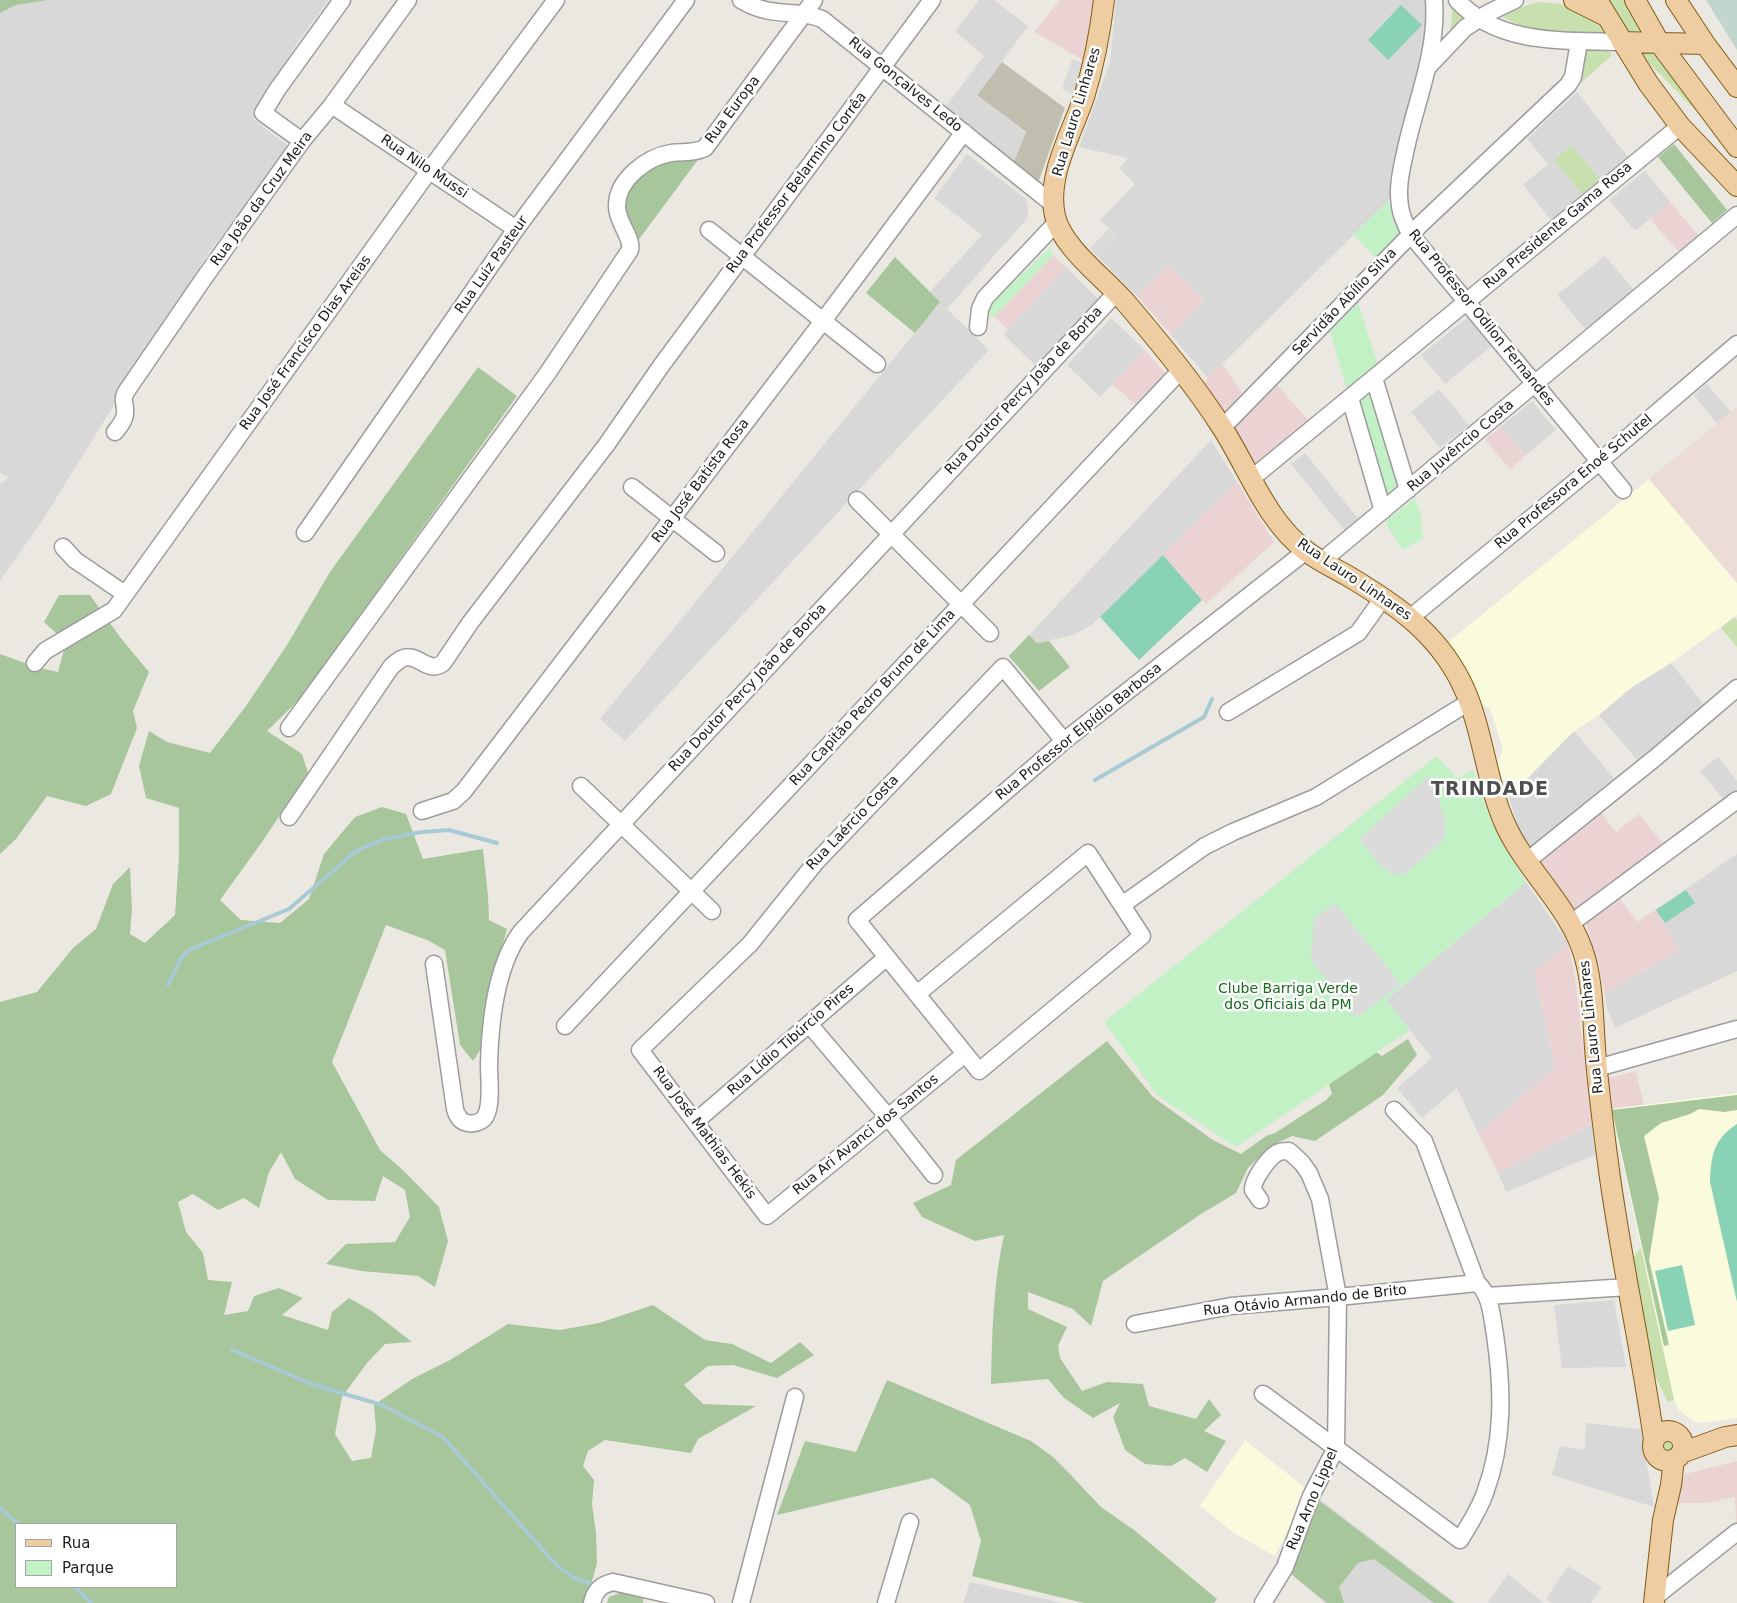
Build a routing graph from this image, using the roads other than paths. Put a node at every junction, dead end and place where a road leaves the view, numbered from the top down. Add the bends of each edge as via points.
1 (342, 0) edge
2 (408, 0) edge
3 (556, 0) edge
4 (686, 0) edge
5 (741, 0) edge
6 (814, 0) edge
7 (932, 0) edge
8 (1104, 0) edge
9 (1434, 0) edge
10 (1457, 0) edge
11 (1515, 0) edge
12 (1574, 0) edge
13 (1635, 0) edge
14 (1676, 0) edge
15 (1601, 8) edge
16 (803, 14) junction
17 (1478, 18) junction
18 (1579, 42) junction
19 (1622, 42) junction
20 (1660, 44) junction
21 (1704, 44) junction
22 (1428, 67) junction
23 (883, 68) junction
24 (1737, 87) edge
25 (332, 105) junction
26 (1680, 126) junction
27 (964, 132) junction
28 (302, 142) junction
29 (1737, 147) edge
30 (1737, 168) edge
31 (429, 171) junction
32 (1737, 186) edge
33 (1056, 213) junction
34 (1737, 215) edge
35 (516, 229) junction
36 (709, 230) dead end
37 (1411, 235) junction
38 (742, 256) junction
39 (1117, 292) junction
40 (1466, 302) junction
41 (823, 321) junction
42 (978, 327) dead end
43 (1737, 344) edge
44 (877, 364) dead end
45 (1181, 370) junction
46 (1374, 378) junction
47 (1534, 384) junction
48 (1350, 398) junction
49 (1222, 428) junction
50 (115, 432) dead end
51 (1600, 462) junction
52 (1250, 478) junction
53 (632, 487) dead end
54 (1408, 490) junction
55 (1623, 490) dead end
56 (856, 500) dead end
57 (1383, 510) junction
58 (672, 518) junction
59 (305, 534) dead end
60 (891, 534) junction
61 (62, 547) dead end
62 (716, 553) dead end
63 (1314, 556) junction
64 (125, 594) junction
65 (1383, 598) junction
66 (961, 604) junction
67 (1410, 618) junction
68 (990, 633) dead end
69 (35, 663) dead end
70 (1737, 688) edge
71 (1469, 702) junction
72 (1228, 712) dead end
73 (289, 728) dead end
74 (1064, 741) junction
75 (581, 786) dead end
76 (1737, 800) edge
77 (422, 811) dead end
78 (289, 817) dead end
79 (622, 825) junction
80 (1527, 861) junction
81 (691, 891) junction
82 (1122, 905) junction
83 (712, 911) dead end
84 (1570, 924) junction
85 (887, 957) junction
86 (434, 964) dead end
87 (917, 994) junction
88 (809, 1024) junction
89 (565, 1026) dead end
90 (1737, 1029) edge
91 (640, 1050) joint
92 (965, 1054) junction
93 (1597, 1068) junction
94 (1394, 1110) dead end
95 (888, 1117) junction
96 (695, 1122) junction
97 (934, 1175) dead end
98 (1260, 1200) dead end
99 (767, 1216) joint
100 (1628, 1286) junction
101 (1482, 1289) junction
102 (1338, 1297) junction
103 (1135, 1324) dead end
104 (1263, 1394) dead end
105 (795, 1397) dead end
106 (1731, 1436) edge
107 (1670, 1446) junction
108 (1336, 1448) junction
109 (910, 1522) dead end
110 (1737, 1532) edge
111 (1655, 1600) edge
112 (592, 1603) edge
113 (706, 1603) edge
114 (741, 1603) edge
115 (886, 1603) edge
116 (1263, 1603) edge

1 - 28 street via 263,113
2 - 25 street, Rua João da Cruz Meira
3 - 31 street, Rua José Francisco Dias Areias
4 - 35 street, Rua Luiz Pasteur
5 - 16 street, Rua Gonçalves Ledo via 773,13
6 - 16 street, Rua Europa
7 - 23 street, Rua Professor Belarmino Corrêa
8 - 33 main road, Rua Lauro Linhares via 1097,50 1054,190
9 - 22 street, Rua Professor Odilon Fernandes
10 - 17 street
11 - 17 street, Rua Professor Odilon Fernandes
12 - 15 main road
13 - 20 main road
14 - 21 main road
15 - 19 main road
16 - 23 street, Rua Gonçalves Ledo via 822,19
16 - 73 street, Rua Europa via 705,148 657,157 646,162 624,184 616,208 630,240 630,250 554,363
17 - 18 street via 1491,26 1524,36
17 - 22 street, Rua Professor Odilon Fernandes
18 - 19 street
18 - 37 street, Servidão Abílio Silva via 1573,77 1568,85
19 - 20 main road
19 - 26 main road
20 - 21 main road
20 - 29 main road
21 - 24 main road
22 - 37 street, Rua Professor Odilon Fernandes via 1410,130 1399,190 1400,208
23 - 27 street, Rua Gonçalves Ledo
23 - 38 street, Rua Professor Belarmino Corrêa
25 - 28 street, Rua João da Cruz Meira
25 - 31 street, Rua Nilo Mussi
26 - 30 main road
26 - 32 main road
26 - 40 street, Rua Presidente Gama Rosa
27 - 33 street, Rua Gonçalves Ledo
27 - 41 street, Rua José Batista Rosa
28 - 50 street, Rua João da Cruz Meira via 128,388 123,402 125,417
31 - 35 street, Rua Nilo Mussi
31 - 64 street, Rua José Francisco Dias Areias
33 - 39 main road, Rua Lauro Linhares via 1061,231 1075,250
33 - 42 street via 985,298
34 - 47 street, Rua Juvêncio Costa
35 - 59 street, Rua Luiz Pasteur
36 - 38 street
37 - 40 street, Rua Professor Odilon Fernandes
37 - 49 street, Servidão Abílio Silva
38 - 41 street
38 - 78 street, Rua Professor Belarmino Corrêa via 619,428 443,663 431,667 416,658 403,658 391,667
39 - 45 main road, Rua Lauro Linhares
39 - 60 street, Rua Doutor Percy João de Borba
40 - 46 street, Rua Presidente Gama Rosa
40 - 47 street, Rua Professor Odilon Fernandes
41 - 44 street
41 - 58 street, Rua José Batista Rosa
43 - 51 street, Rua Professora Enoé Schutel
45 - 49 main road, Rua Lauro Linhares
45 - 66 street, Rua Capitão Pedro Bruno de Lima
46 - 48 street, Rua Presidente Gama Rosa
46 - 54 street
47 - 51 street, Rua Professor Odilon Fernandes
47 - 54 street, Rua Juvêncio Costa
48 - 52 street, Rua Presidente Gama Rosa
48 - 57 street
49 - 52 main road, Rua Lauro Linhares
51 - 55 street, Rua Professor Odilon Fernandes
51 - 67 street, Rua Professora Enoé Schutel
52 - 63 main road, Rua Lauro Linhares via 1273,517 1289,536
53 - 58 street
54 - 57 street, Rua Juvêncio Costa
56 - 60 street
57 - 63 street, Rua Juvêncio Costa
58 - 62 street
58 - 77 street, Rua José Batista Rosa via 464,791 453,801
60 - 66 street
60 - 79 street, Rua Doutor Percy João de Borba
61 - 64 street
63 - 65 main road, Rua Lauro Linhares
63 - 74 street, Rua Professor Elpídio Barbosa
64 - 69 street, Rua José Francisco Dias Areias via 109,614 45,651
65 - 67 main road, Rua Lauro Linhares
65 - 72 street via 1358,633
66 - 68 street
66 - 81 street, Rua Capitão Pedro Bruno de Lima
67 - 71 main road, Rua Lauro Linhares via 1442,652
70 - 80 street
71 - 80 main road, Rua Lauro Linhares via 1500,812
71 - 82 street via 1316,797 1205,846
74 - 85 street, Rua Professor Elpídio Barbosa via 857,920
74 - 91 street, Rua Laércio Costa via 1003,668 816,862 750,944
75 - 79 street
76 - 84 street
79 - 81 street
79 - 86 street, Rua Doutor Percy João de Borba via 515,941 493,1014 488,1107 480,1122 464,1122 455,1109
80 - 84 main road, Rua Lauro Linhares
81 - 83 street
81 - 89 street, Rua Capitão Pedro Bruno de Lima
82 - 87 street via 1088,853
82 - 92 street via 1142,936 979,1071
84 - 93 main road, Rua Lauro Linhares via 1584,954 1588,972
85 - 87 street
85 - 88 street, Rua Lídio Tibúrcio Pires
87 - 92 street
88 - 95 street
88 - 96 street, Rua Lídio Tibúrcio Pires
90 - 93 street
91 - 96 street, Rua José Mathias Hekis
92 - 95 street, Rua Ari Avanci dos Santos
93 - 100 main road, Rua Lauro Linhares via 1611,1189
94 - 101 street via 1424,1141
95 - 97 street
95 - 99 street, Rua Ari Avanci dos Santos
96 - 99 street, Rua José Mathias Hekis
98 - 102 street, Rua Arno Lippel via 1253,1190 1253,1182 1273,1156 1289,1151 1309,1173 1320,1199
100 - 101 street, Rua Otávio Armando de Brito
100 - 107 main road, Rua Lauro Linhares via 1645,1378
101 - 102 street, Rua Otávio Armando de Brito
101 - 108 street via 1493,1324 1500,1379 1498,1451 1484,1495 1460,1540
102 - 103 street, Rua Otávio Armando de Brito via 1231,1306
102 - 108 street, Rua Arno Lippel
104 - 108 street
105 - 114 street
106 - 107 main road
107 - 111 main road, Rua Lauro Linhares via 1671,1485 1662,1520
108 - 116 street, Rua Arno Lippel via 1311,1496 1285,1567
109 - 115 street
110 - 111 street
112 - 113 street via 598,1589 613,1582

